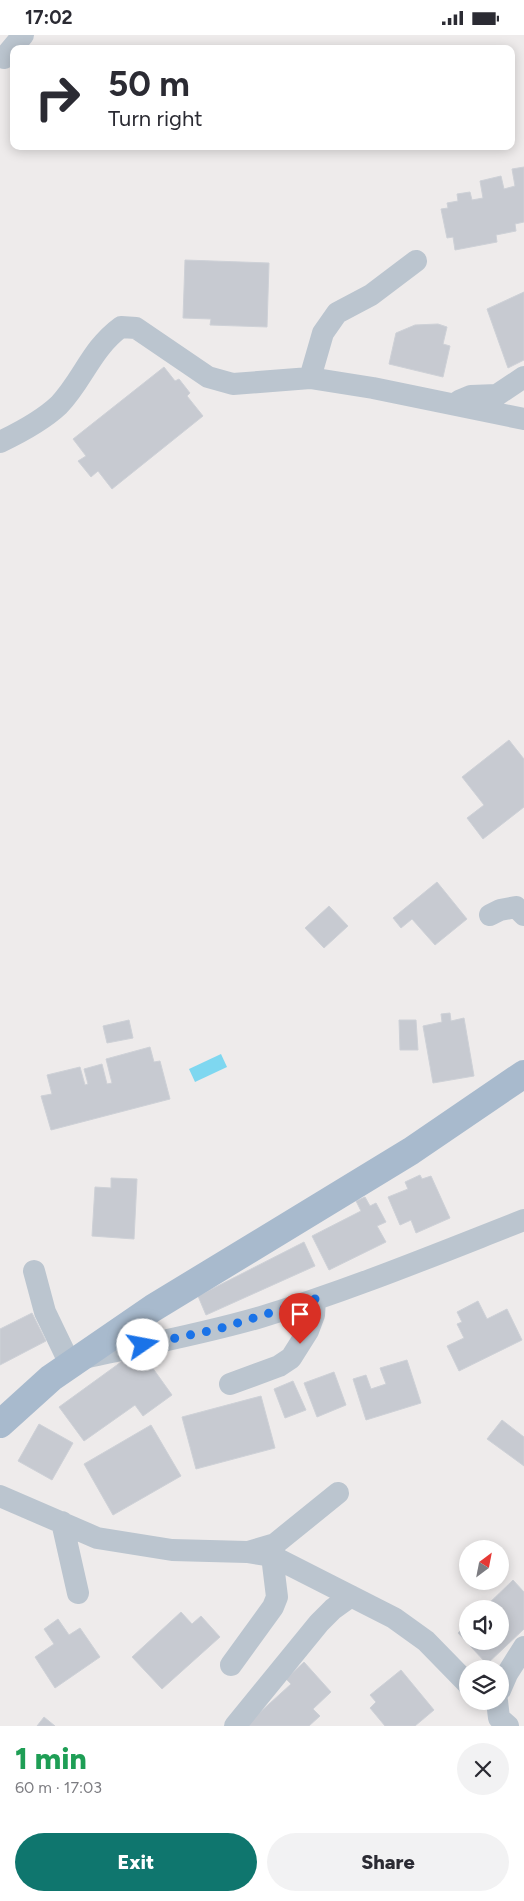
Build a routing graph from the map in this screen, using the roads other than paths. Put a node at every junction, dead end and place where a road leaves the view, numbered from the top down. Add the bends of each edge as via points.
1 (23, 35) edge
2 (15, 45) edge
3 (10, 51) edge
4 (4, 58) dead end
5 (416, 261) dead end
6 (524, 377) edge
7 (310, 378) junction
8 (451, 404) junction
9 (524, 419) edge
10 (0, 442) edge
11 (490, 915) dead end
12 (524, 915) edge
13 (524, 1074) edge
14 (524, 1220) edge
15 (34, 1271) dead end
16 (315, 1299) junction
17 (74, 1362) junction
18 (230, 1384) dead end
19 (0, 1423) edge
20 (338, 1493) dead end
21 (0, 1496) edge
22 (62, 1523) junction
23 (247, 1552) junction
24 (272, 1556) junction
25 (78, 1593) dead end
26 (351, 1597) junction
27 (524, 1647) edge
28 (231, 1665) dead end
29 (509, 1671) edge
30 (459, 1675) edge
31 (499, 1710) edge
32 (235, 1726) edge
33 (508, 1726) edge

1 - 2 street
3 - 4 street
5 - 7 street via 371,295 337,313 323,333
6 - 8 street via 497,395 471,396
7 - 8 street
7 - 10 street via 233,384 208,377 136,328 121,327 102,343 60,403 31,426
8 - 9 street
11 - 12 street via 516,907
13 - 17 main road via 411,1151 153,1308
14 - 16 street
15 - 17 street via 45,1312
16 - 17 street via 218,1329
16 - 18 street via 308,1331 291,1358 279,1366
17 - 19 main road
20 - 23 street via 274,1544
21 - 22 street
22 - 23 street via 97,1538 172,1550
22 - 25 street
23 - 24 street
24 - 26 street
24 - 28 street via 277,1597
26 - 30 street via 394,1618 426,1641
26 - 32 street via 319,1623
27 - 29 street
31 - 33 street via 499,1718

